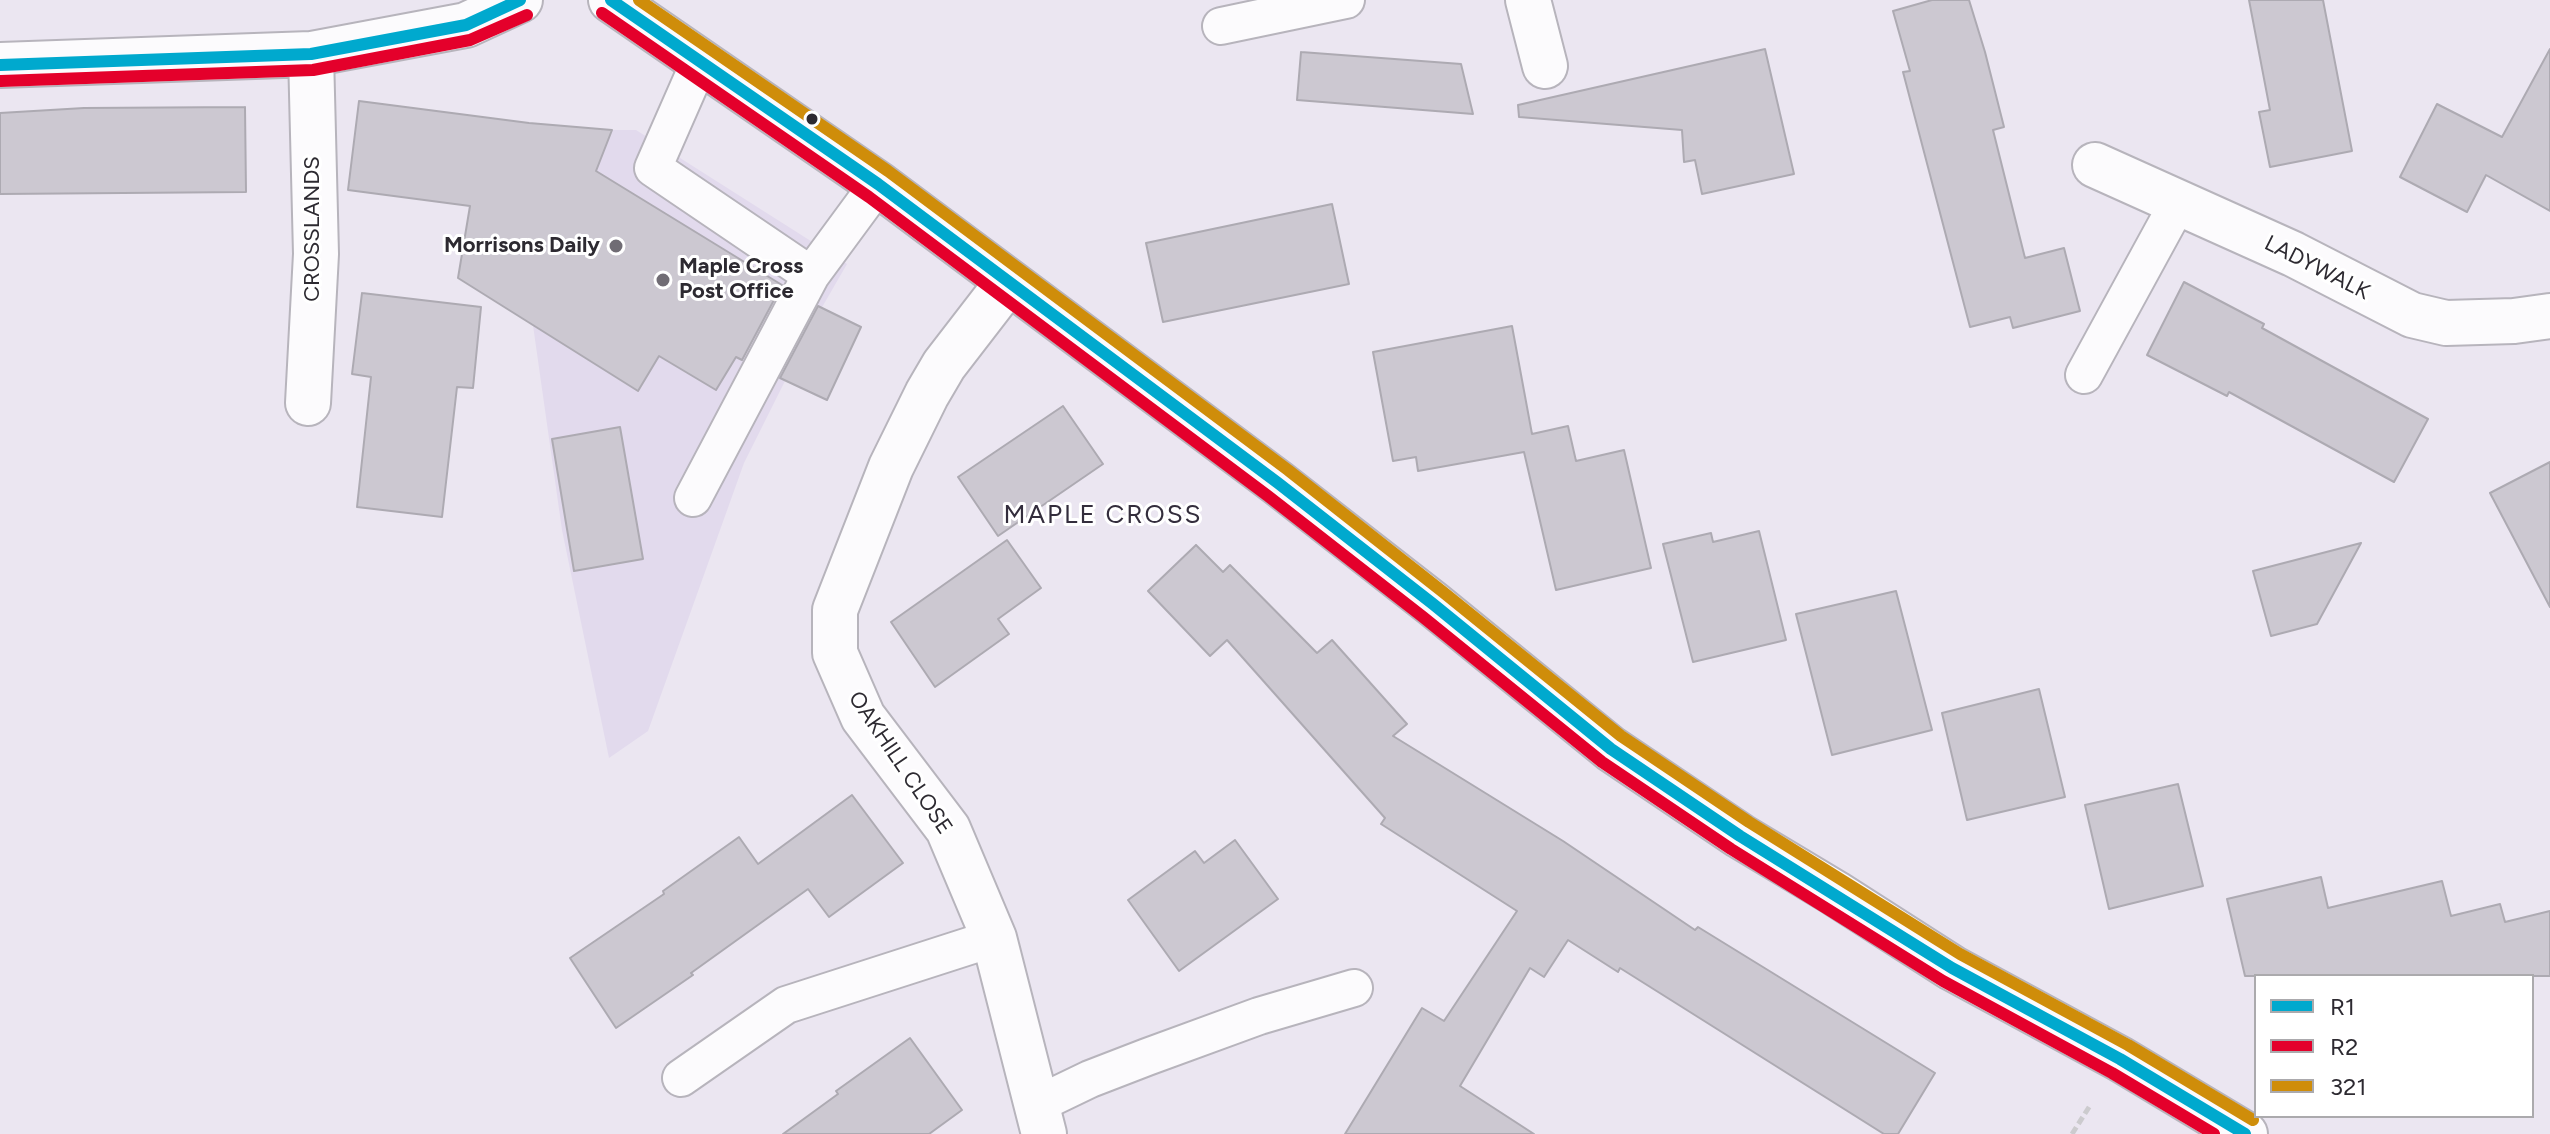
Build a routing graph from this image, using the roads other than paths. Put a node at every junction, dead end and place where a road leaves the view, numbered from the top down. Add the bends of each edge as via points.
1 (520, 0) edge
2 (611, 0) edge
3 (1346, 0) edge
4 (1528, 0) edge
5 (1221, 26) dead end
6 (311, 54) junction
7 (700, 61) junction
8 (0, 65) edge
9 (1545, 66) dead end
10 (2095, 165) dead end
11 (878, 184) junction
12 (2178, 203) junction
13 (811, 275) junction
14 (1008, 282) junction
15 (2550, 316) edge
16 (2084, 375) dead end
17 (308, 403) dead end
18 (693, 498) dead end
19 (994, 938) junction
20 (1354, 988) dead end
21 (681, 1078) dead end
22 (1040, 1119) edge
23 (2245, 1134) edge

1 - 6 street via 466,25
2 - 7 street
3 - 5 lane
4 - 9 street
6 - 8 street
6 - 17 street, CROSSLANDS via 316,254
7 - 11 street
7 - 13 lane via 653,168
10 - 12 street, LADYWALK
11 - 13 lane
11 - 14 street
12 - 15 street, LADYWALK via 2412,315 2446,323
12 - 16 lane
13 - 18 lane
14 - 19 street, OAKHILL CLOSE via 927,394 891,467 835,610 835,653 863,717 948,829
14 - 23 street via 1278,483 1611,749 1952,968
19 - 21 lane via 786,1005
19 - 22 street, OAKHILL CLOSE
20 - 22 lane via 1259,1016 1090,1079

